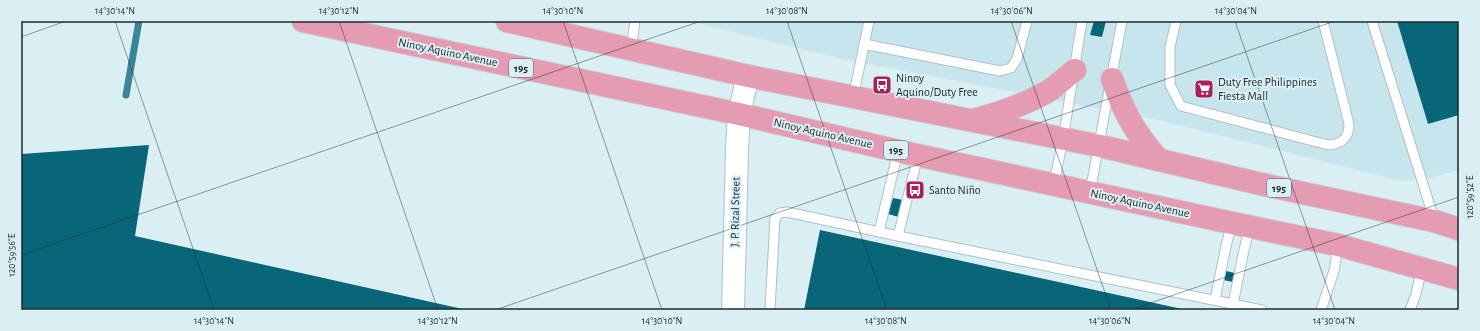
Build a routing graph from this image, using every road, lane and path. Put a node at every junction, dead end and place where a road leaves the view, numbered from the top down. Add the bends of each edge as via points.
1 (303, 21) edge
2 (506, 21) edge
3 (635, 21) edge
4 (869, 21) edge
5 (1027, 21) edge
6 (1082, 21) edge
7 (1122, 21) edge
8 (1176, 21) edge
9 (1323, 21) edge
10 (1372, 21) edge
11 (864, 44) junction
12 (631, 50) junction
13 (1075, 70) junction
14 (748, 76) junction
15 (1112, 79) junction
16 (854, 98) junction
17 (739, 114) junction
18 (972, 121) junction
19 (1063, 139) junction
20 (1100, 146) junction
21 (908, 153) junction
22 (1159, 160) junction
23 (1054, 184) junction
24 (1090, 192) junction
25 (1434, 221) junction
26 (1241, 225) junction
27 (1459, 228) edge
28 (879, 232) junction
29 (898, 236) junction
30 (1338, 245) junction
31 (1422, 268) junction
32 (1459, 279) edge
33 (1215, 300) junction
34 (1233, 304) junction
35 (733, 310) edge
36 (770, 310) edge
37 (1262, 310) edge
38 (1321, 310) edge
39 (1410, 310) edge

1 - 17 main road, Ninoy Aquino Avenue / 195
2 - 12 main road, 195
3 - 12 lane
4 - 11 lane
5 - 11 lane via 1017,59 1011,68 1000,71
6 - 13 lane
7 - 15 lane
8 - 9 lane via 1170,47 1170,85 1181,106 1328,144 1337,144 1344,140 1349,132 1349,124
10 - 25 lane
11 - 16 lane
12 - 14 main road, 195
13 - 18 main road via 1051,89 1028,102
13 - 19 lane
14 - 16 main road, 195
14 - 17 street, J. P. Rizal Street
15 - 20 lane
15 - 22 main road via 1132,124
16 - 18 main road, 195
17 - 21 main road, Ninoy Aquino Avenue / 195
17 - 35 street, J. P. Rizal Street
18 - 19 main road, 195
19 - 20 main road, 195
19 - 23 lane
20 - 22 main road, 195
20 - 24 lane
21 - 23 main road, Ninoy Aquino Avenue / 195
21 - 28 lane
21 - 29 lane
22 - 25 main road, 195
23 - 24 main road, Ninoy Aquino Avenue / 195
24 - 26 main road, Ninoy Aquino Avenue / 195
25 - 27 main road, 195
26 - 30 main road, Ninoy Aquino Avenue / 195
26 - 33 lane via 1226,246
26 - 34 lane
28 - 29 lane
28 - 36 lane via 787,212 780,213 775,218
29 - 33 lane
30 - 31 main road, Ninoy Aquino Avenue / 195
30 - 38 lane via 1334,270
31 - 32 main road, Ninoy Aquino Avenue / 195
31 - 39 lane
33 - 34 lane
34 - 37 lane

